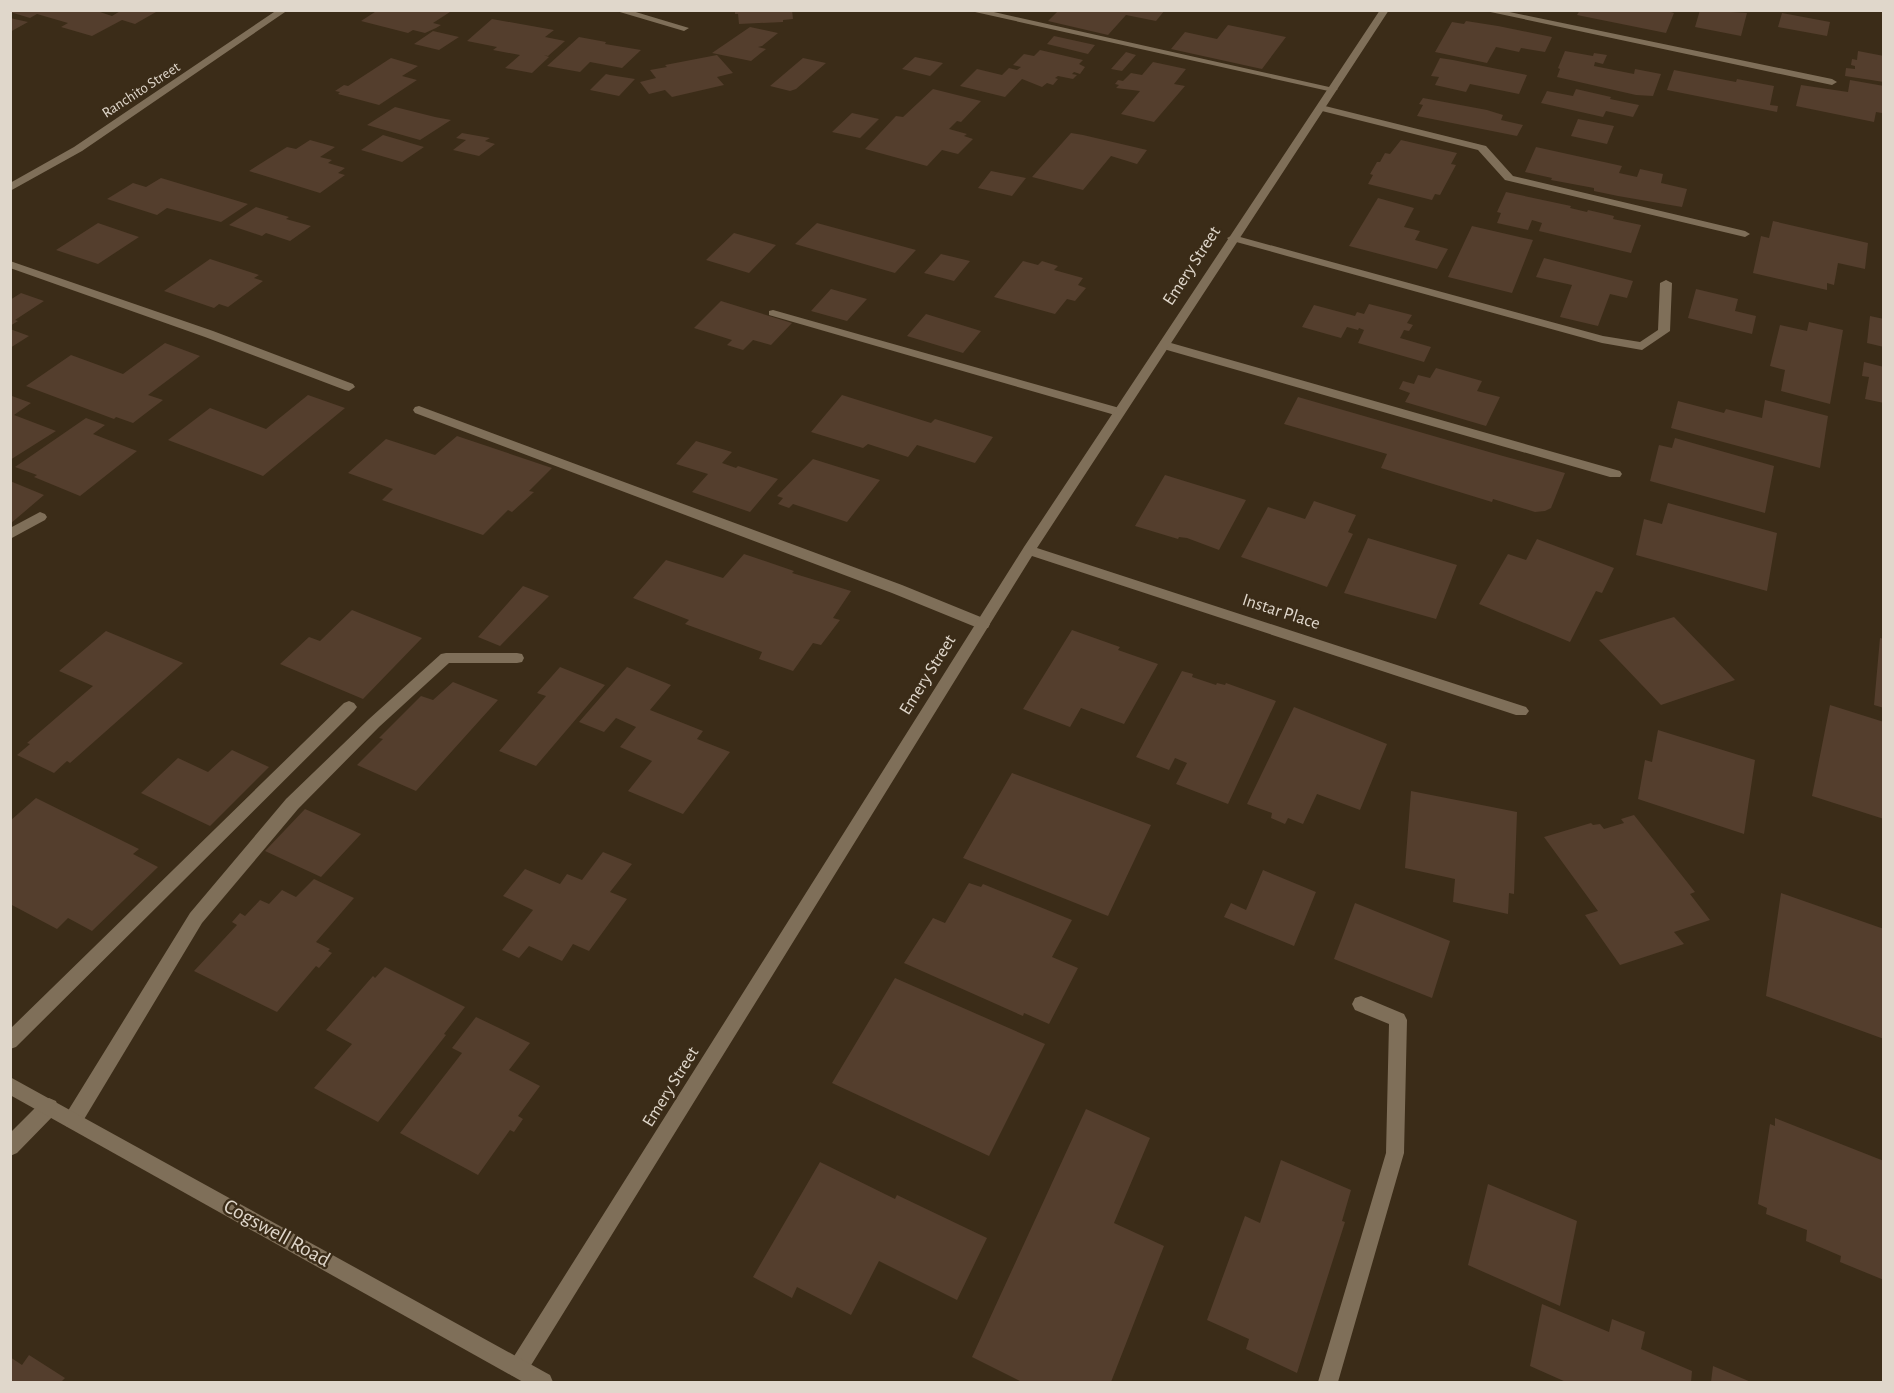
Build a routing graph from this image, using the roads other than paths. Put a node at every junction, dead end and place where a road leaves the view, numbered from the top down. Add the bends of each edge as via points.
1 (284, 10) edge
2 (617, 10) edge
3 (970, 10) edge
4 (1385, 10) edge
5 (1485, 10) edge
6 (684, 28) dead end
7 (1832, 82) dead end
8 (1333, 89) junction
9 (1321, 108) junction
10 (10, 188) edge
11 (1745, 234) dead end
12 (1233, 238) junction
13 (10, 264) edge
14 (1665, 283) dead end
15 (773, 313) dead end
16 (1164, 345) junction
17 (349, 387) dead end
18 (419, 410) dead end
19 (1119, 412) junction
20 (1616, 474) dead end
21 (40, 517) dead end
22 (10, 534) edge
23 (1029, 550) junction
24 (983, 624) junction
25 (517, 658) dead end
26 (349, 706) dead end
27 (1521, 711) dead end
28 (1361, 1004) dead end
29 (10, 1041) edge
30 (10, 1085) edge
31 (49, 1107) junction
32 (73, 1119) junction
33 (10, 1148) edge
34 (518, 1368) junction
35 (543, 1383) edge
36 (1328, 1383) edge

1 - 10 street, Ranchito Street via 78,149
2 - 6 street
3 - 8 street
4 - 8 street, Emery Street
5 - 7 street
8 - 9 street, Emery Street
9 - 11 street via 1482,148 1509,178
9 - 12 street, Emery Street
12 - 14 street via 1602,339 1642,346 1665,331
12 - 16 street, Emery Street
13 - 17 street
15 - 19 street
16 - 19 street, Emery Street
16 - 20 street
18 - 24 street
19 - 23 street, Emery Street
21 - 22 street
23 - 24 street, Emery Street
23 - 27 street, Instar Place
24 - 34 street, Emery Street
25 - 32 street via 446,658 292,804 196,918
26 - 29 street
28 - 36 street via 1398,1020 1395,1153
30 - 31 street, Cogswell Road
31 - 32 street, Cogswell Road
31 - 33 street
32 - 34 street, Cogswell Road
34 - 35 street, Cogswell Road

